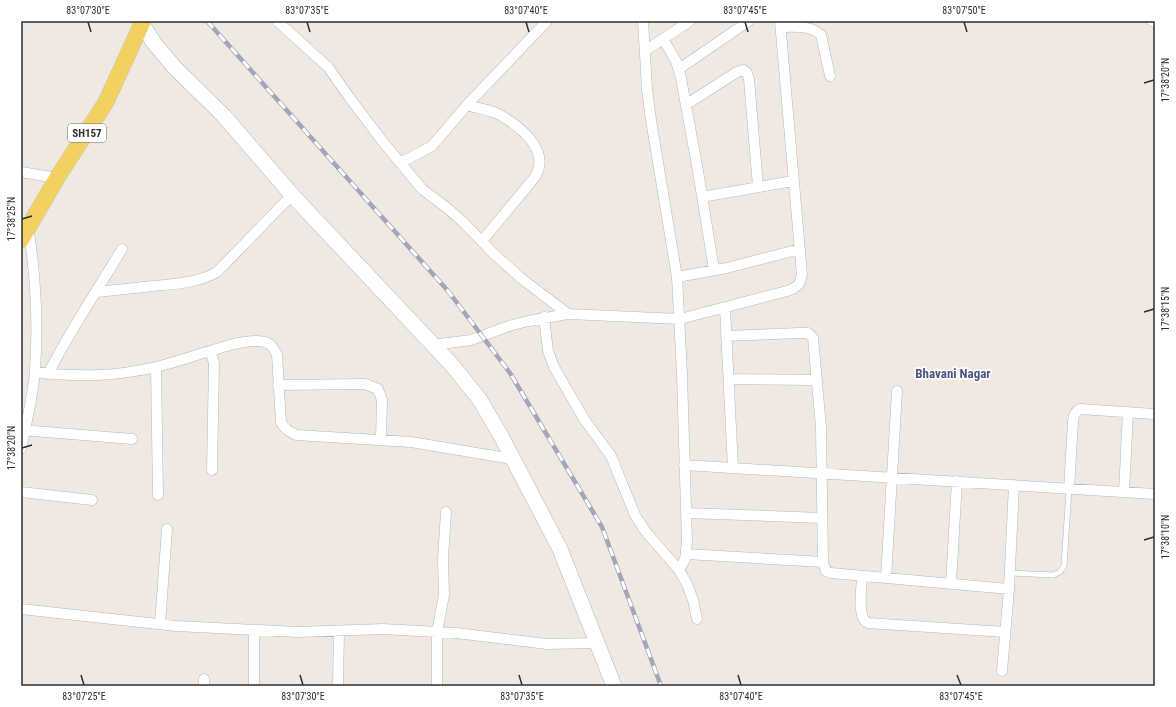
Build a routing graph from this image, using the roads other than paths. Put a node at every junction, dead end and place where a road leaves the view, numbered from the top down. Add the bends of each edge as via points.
1 (278, 21) edge
2 (547, 21) edge
3 (643, 21) edge
4 (690, 21) edge
5 (749, 21) edge
6 (1148, 21) edge
7 (142, 22) edge
8 (780, 24) edge
9 (1155, 26) edge
10 (663, 39) junction
11 (645, 51) junction
12 (679, 69) junction
13 (830, 76) dead end
14 (687, 104) junction
15 (467, 105) junction
16 (400, 163) junction
17 (21, 172) edge
18 (57, 178) junction
19 (793, 181) junction
20 (758, 187) junction
21 (292, 195) junction
22 (702, 197) junction
23 (24, 234) edge
24 (482, 241) junction
25 (122, 249) dead end
26 (800, 249) junction
27 (714, 270) junction
28 (677, 277) junction
29 (96, 292) junction
30 (725, 308) junction
31 (568, 314) junction
32 (544, 317) junction
33 (680, 319) junction
34 (726, 336) junction
35 (433, 345) junction
36 (210, 351) junction
37 (156, 367) junction
38 (35, 372) junction
39 (48, 374) junction
40 (729, 379) junction
41 (817, 380) junction
42 (278, 385) junction
43 (21, 387) edge
44 (32, 388) junction
45 (898, 391) dead end
46 (1128, 412) junction
47 (1154, 414) dead end
48 (23, 430) edge
49 (132, 439) dead end
50 (382, 439) junction
51 (21, 449) edge
52 (512, 459) junction
53 (684, 465) junction
54 (733, 468) junction
55 (212, 470) dead end
56 (822, 473) junction
57 (892, 477) junction
58 (957, 481) junction
59 (1014, 485) junction
60 (1069, 489) junction
61 (21, 492) edge
62 (1124, 492) junction
63 (1155, 494) edge
64 (158, 495) dead end
65 (92, 500) dead end
66 (446, 512) dead end
67 (686, 512) junction
68 (822, 518) junction
69 (167, 529) dead end
70 (686, 554) junction
71 (823, 562) junction
72 (679, 570) junction
73 (1010, 573) junction
74 (862, 576) junction
75 (886, 578) junction
76 (951, 583) junction
77 (1009, 589) junction
78 (21, 609) edge
79 (697, 618) dead end
80 (160, 624) junction
81 (254, 630) junction
82 (339, 631) junction
83 (437, 632) junction
84 (1005, 632) junction
85 (596, 643) junction
86 (1002, 671) dead end
87 (254, 686) edge
88 (338, 686) edge
89 (437, 686) edge
90 (614, 686) edge

1 - 16 street via 328,66
2 - 15 street
3 - 11 street
4 - 10 street
5 - 12 street
6 - 9 lane
7 - 18 main road, SH157 via 106,102
7 - 21 street via 154,43 175,68 224,116
8 - 13 street via 811,29 821,35
8 - 19 street
10 - 11 street
10 - 12 street
11 - 28 street via 651,120
12 - 14 street
14 - 20 street via 737,72 747,72
14 - 22 street
15 - 16 street via 432,146
15 - 24 street via 500,114 530,138 538,150 539,158 539,171 535,177
16 - 24 street via 422,188
17 - 18 street
18 - 23 main road, SH157
19 - 20 street
19 - 26 street
20 - 22 street
21 - 29 street via 217,272 209,276 190,282
21 - 35 street
22 - 27 street
23 - 38 street via 33,262
24 - 31 street via 522,279
25 - 29 street
26 - 27 street
26 - 30 street via 802,275 797,286
27 - 28 street
28 - 33 street
29 - 39 street
30 - 33 street
30 - 34 street
31 - 32 street
31 - 33 street
32 - 35 street via 509,326 478,339
32 - 72 street via 548,351 560,379 584,419 611,456 635,515 646,532
33 - 53 street
34 - 40 street
34 - 41 street via 808,334 814,342
35 - 52 street via 480,400
36 - 37 street
36 - 42 street via 256,341 269,343 277,355
36 - 55 street via 214,362
37 - 39 street via 99,376
37 - 64 street
38 - 39 street
38 - 44 street
40 - 41 street
40 - 54 street
41 - 56 street
42 - 50 street via 281,422 289,432 296,435
42 - 50 street via 365,384 378,389 382,400
43 - 44 street
44 - 48 street
45 - 57 street
46 - 47 street
46 - 60 street via 1080,409 1077,411 1073,417
46 - 62 street
48 - 49 street
48 - 51 street
50 - 52 street
52 - 85 street via 560,549
53 - 54 street
53 - 67 street
54 - 56 street
56 - 57 street
56 - 68 street
57 - 58 street
57 - 75 street
58 - 59 street
58 - 76 street
59 - 60 street
59 - 73 street
60 - 62 street
60 - 73 lane via 1064,566 1060,572 1053,575
61 - 65 street
62 - 63 street
66 - 83 street via 444,595
67 - 68 street
67 - 70 street
68 - 71 street
69 - 80 street
70 - 71 street
70 - 72 street
71 - 74 street via 824,568 830,573
72 - 79 street via 687,584
73 - 77 street
74 - 75 street
74 - 84 street via 861,613 863,620 868,623
75 - 76 street
76 - 77 street
77 - 84 street
78 - 80 street
80 - 81 street
81 - 82 street
81 - 87 street
82 - 83 street via 383,629
82 - 88 street
83 - 85 street via 547,644
83 - 89 street
84 - 86 street
85 - 90 street

